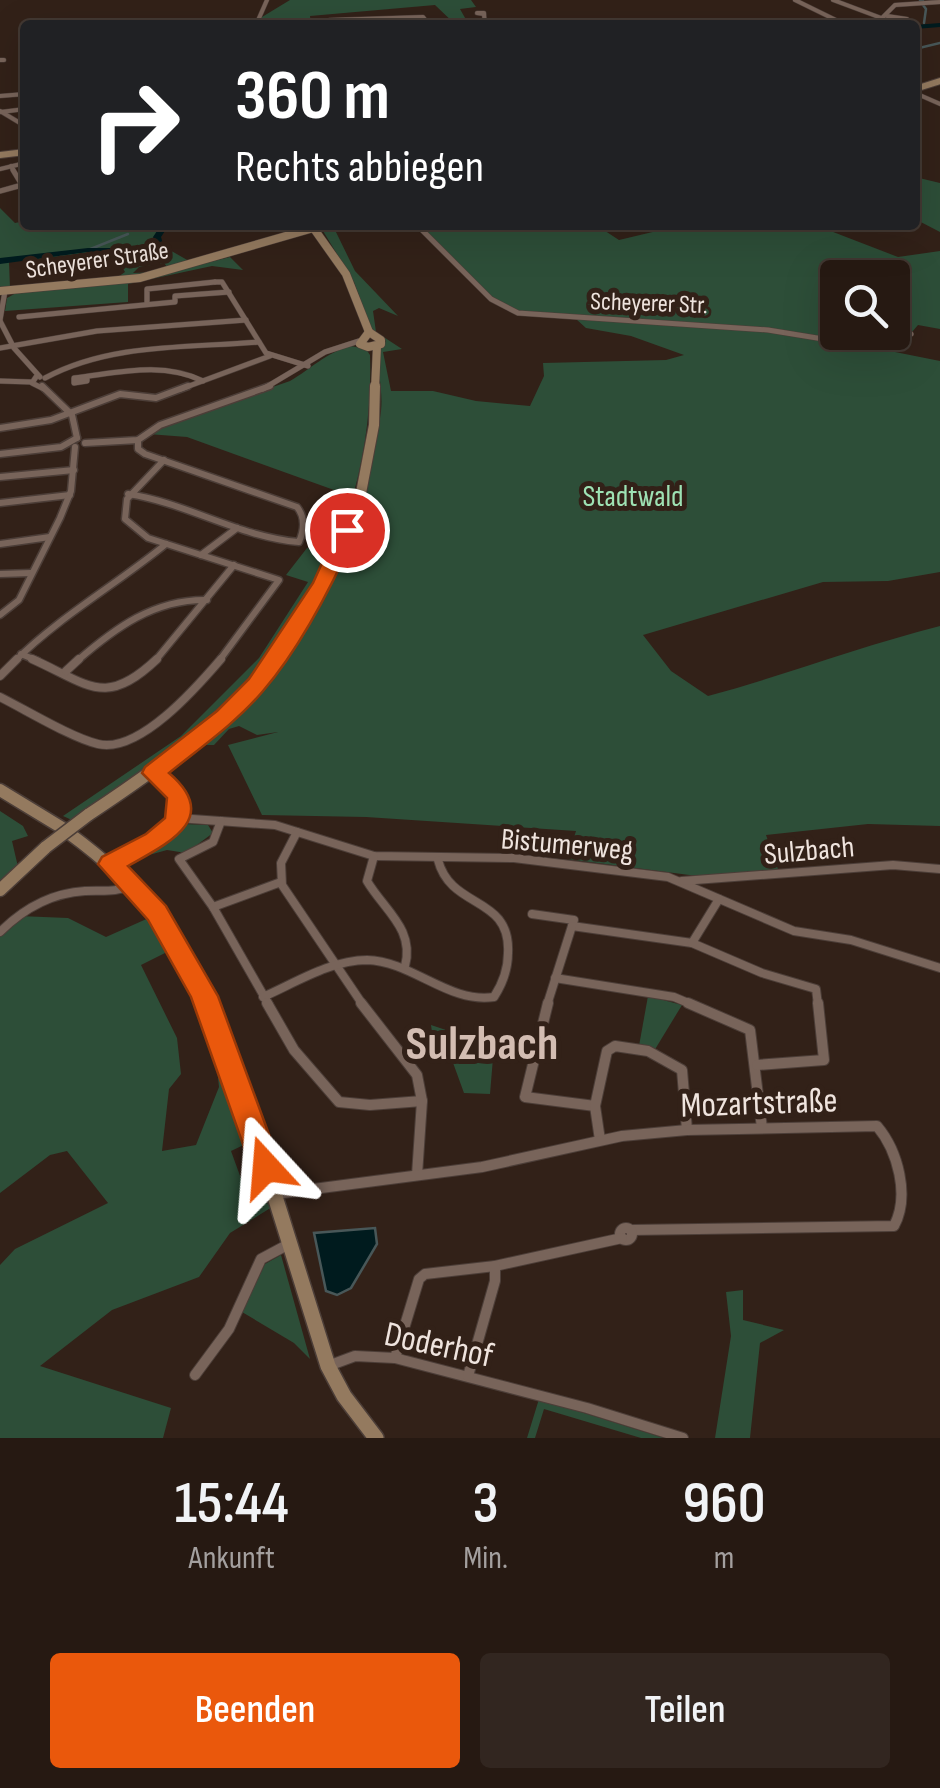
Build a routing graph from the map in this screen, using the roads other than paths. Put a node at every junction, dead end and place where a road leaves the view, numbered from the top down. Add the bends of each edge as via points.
1 (795, 0) edge
2 (833, 0) edge
3 (907, 1) edge
4 (920, 2) edge
5 (938, 4) edge
6 (485, 14) dead end
7 (886, 18) junction
8 (392, 20) edge
9 (426, 20) edge
10 (486, 20) edge
11 (836, 20) edge
12 (883, 20) edge
13 (906, 20) edge
14 (20, 164) edge
15 (11, 166) junction
16 (0, 169) edge
17 (20, 182) edge
18 (304, 230) edge
19 (315, 230) edge
20 (422, 230) edge
21 (288, 236) junction
22 (323, 239) junction
23 (215, 282) junction
24 (3, 291) edge
25 (229, 292) junction
26 (209, 294) junction
27 (146, 304) junction
28 (246, 320) junction
29 (0, 322) edge
30 (911, 334) dead end
31 (258, 342) junction
32 (368, 343) junction
33 (0, 348) edge
34 (14, 348) junction
35 (270, 356) junction
36 (308, 366) junction
37 (87, 378) dead end
38 (38, 380) junction
39 (0, 381) edge
40 (202, 381) junction
41 (72, 413) junction
42 (143, 422) dead end
43 (156, 427) junction
44 (0, 428) edge
45 (138, 440) junction
46 (81, 441) junction
47 (71, 446) junction
48 (0, 454) edge
49 (164, 460) junction
50 (74, 470) junction
51 (0, 477) edge
52 (128, 494) junction
53 (70, 495) junction
54 (0, 503) edge
55 (237, 528) junction
56 (50, 537) junction
57 (0, 544) edge
58 (166, 544) junction
59 (201, 555) junction
60 (234, 565) junction
61 (32, 572) junction
62 (0, 574) edge
63 (207, 600) junction
64 (2, 611) edge
65 (21, 654) junction
66 (66, 672) junction
67 (0, 676) edge
68 (0, 697) edge
69 (154, 773) junction
70 (0, 790) edge
71 (178, 818) junction
72 (220, 821) junction
73 (297, 832) junction
74 (374, 856) junction
75 (438, 860) junction
76 (111, 864) junction
77 (940, 869) edge
78 (682, 881) junction
79 (281, 882) junction
80 (132, 885) junction
81 (0, 890) edge
82 (719, 899) junction
83 (213, 906) junction
84 (532, 914) dead end
85 (572, 926) junction
86 (0, 932) edge
87 (692, 943) junction
88 (405, 966) junction
89 (340, 967) junction
90 (940, 968) edge
91 (555, 978) junction
92 (263, 996) junction
93 (758, 1065) junction
94 (422, 1101) junction
95 (595, 1106) junction
96 (762, 1128) junction
97 (688, 1130) junction
98 (600, 1140) junction
99 (417, 1175) junction
100 (275, 1194) junction
101 (288, 1244) junction
102 (495, 1266) junction
103 (395, 1358) junction
104 (328, 1366) junction
105 (194, 1375) dead end
106 (468, 1376) junction
107 (376, 1438) edge
108 (682, 1438) edge

1 - 11 street
2 - 7 street
3 - 4 street
3 - 7 street
4 - 5 street
6 - 10 street
7 - 12 street
7 - 13 street
8 - 9 street via 414,14
14 - 15 street
15 - 16 street
15 - 17 street
18 - 21 main road, Scheyerer Straße
19 - 22 main road
20 - 30 street, Scheyerer Str. via 490,299 518,314 768,330 860,346
21 - 22 main road
21 - 24 main road, Scheyerer Straße via 140,278
22 - 32 main road via 346,274
23 - 25 street
23 - 26 street
23 - 27 street via 147,289
24 - 29 street
25 - 26 street
25 - 28 street
26 - 27 street
27 - 29 street
28 - 31 street
28 - 34 street via 97,330
29 - 34 street
31 - 35 street
31 - 38 street via 104,354
32 - 36 street via 325,352
32 - 69 main road via 374,424 360,494 324,583 257,684
33 - 34 street
34 - 38 street
35 - 36 street
35 - 40 street
36 - 43 street
37 - 40 street via 167,370
38 - 39 street
38 - 41 street
40 - 41 street via 156,398 113,396
41 - 44 street
41 - 46 street
42 - 43 street
43 - 45 street
45 - 46 street
45 - 49 street via 142,453
46 - 47 street
47 - 48 street
47 - 50 street
49 - 52 street
49 - 55 street via 293,505 302,514 299,542
50 - 51 street
50 - 53 street
52 - 55 street via 161,498
52 - 58 street via 128,524
53 - 54 street
53 - 56 street
55 - 59 street
56 - 57 street
56 - 61 street
58 - 59 street
58 - 65 street
59 - 60 street
60 - 63 street
60 - 68 street via 279,580 221,662 123,743 99,745
61 - 62 street
61 - 64 street via 17,602
63 - 66 street via 177,602 136,619
63 - 66 street via 173,643 122,689 109,692
65 - 66 street
65 - 67 street
69 - 71 main road via 179,794
69 - 81 main road, bridge via 46,846
70 - 76 main road
71 - 72 street, Bistumerweg
71 - 76 main road
72 - 73 street, Bistumerweg
72 - 83 street via 212,842 176,856
73 - 74 street, Bistumerweg
73 - 79 street via 283,857
74 - 75 street, Bistumerweg
74 - 88 street via 367,880 407,934
75 - 78 street, Bistumerweg via 514,858
75 - 88 street via 446,883 498,913 508,928 503,980 494,997 479,1001
76 - 80 main road
77 - 78 street, Sulzbach via 881,866
78 - 82 street, Bistumerweg
79 - 83 street
79 - 89 street
80 - 86 street via 56,896
80 - 100 main road via 157,913 204,996
82 - 87 street
82 - 90 street, Bistumerweg via 794,932 851,940
83 - 92 street
84 - 85 street via 574,920
85 - 87 street
85 - 91 street
87 - 93 street via 816,989 824,1060
88 - 89 street via 366,960
89 - 92 street
89 - 94 street via 368,1016 417,1076
91 - 93 street via 661,993 740,1024 752,1034
91 - 95 street via 525,1097
92 - 94 street via 294,1050 339,1102
93 - 96 street
94 - 99 street
95 - 97 street via 608,1048 642,1049 682,1070
95 - 98 street
96 - 97 street, Mozartstraße
96 - 102 street, Mozartstraße via 877,1126 896,1166 898,1224 626,1234
97 - 98 street, Mozartstraße
98 - 99 street, Mozartstraße
99 - 100 street, Mozartstraße
100 - 101 main road
101 - 104 main road
101 - 105 street via 262,1260 229,1329
102 - 103 street, Mozartstraße via 420,1277
102 - 106 street
103 - 104 street, Doderhof via 354,1356
103 - 106 street, Doderhof
104 - 107 main road
106 - 108 street, Doderhof

